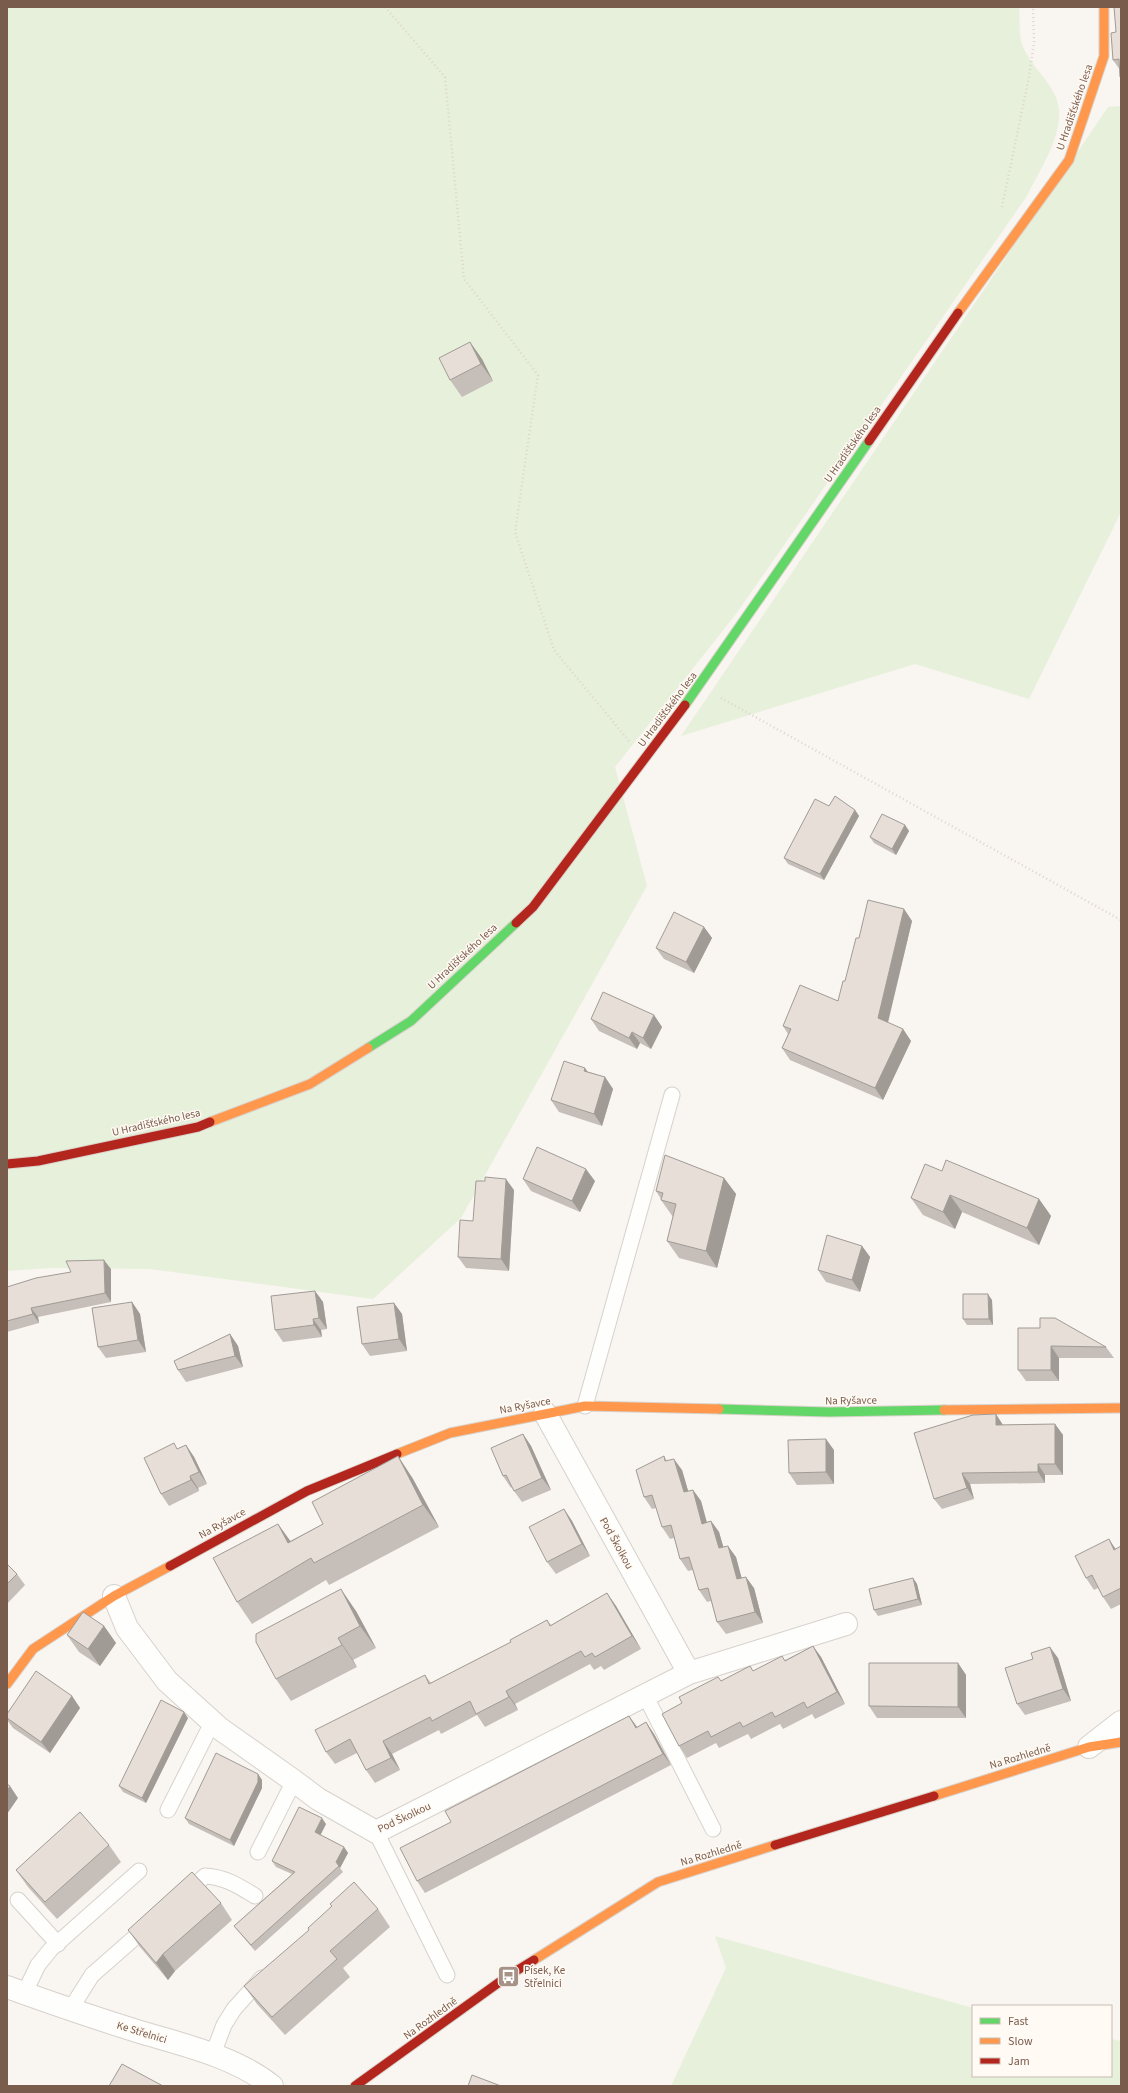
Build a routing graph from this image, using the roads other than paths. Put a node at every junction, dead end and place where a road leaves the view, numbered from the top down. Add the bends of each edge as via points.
1 (1104, 7) edge
2 (672, 1095) dead end
3 (7, 1164) edge
4 (585, 1406) junction
5 (1121, 1408) edge
6 (545, 1413) junction
7 (114, 1596) junction
8 (846, 1624) dead end
9 (689, 1673) junction
10 (7, 1684) edge
11 (644, 1695) junction
12 (213, 1721) junction
13 (1121, 1722) edge
14 (1121, 1742) edge
15 (1088, 1747) junction
16 (294, 1782) junction
17 (168, 1810) dead end
18 (713, 1829) dead end
19 (376, 1832) junction
20 (258, 1852) dead end
21 (139, 1871) dead end
22 (256, 1896) dead end
23 (18, 1900) dead end
24 (175, 1902) edge
25 (157, 1918) edge
26 (58, 1944) junction
27 (271, 1969) edge
28 (447, 1975) dead end
29 (16, 1991) edge
30 (70, 2010) junction
31 (213, 2054) junction
32 (272, 2086) edge
33 (355, 2086) edge

1 - 3 street, U Hradišťského lesa via 1104,56 1069,160 986,272 700,686 533,907 411,1021 310,1084 198,1126 38,1161
2 - 4 lane
4 - 5 street, Na Ryšavce via 829,1412
4 - 6 street, Na Ryšavce
6 - 7 street, Na Ryšavce via 450,1433 307,1490
6 - 9 street, Pod Školkou
7 - 10 street, Na Ryšavce via 33,1649
7 - 12 street, Pod Školkou via 127,1628 145,1655 167,1681
8 - 9 street, Pod Školkou
9 - 11 street, Pod Školkou
11 - 18 lane
11 - 19 street, Pod Školkou
12 - 16 street, Pod Školkou
12 - 17 lane
13 - 15 street
14 - 15 street, Na Rozhledně
15 - 33 street, Na Rozhledně via 658,1882 508,1976
16 - 19 street, Pod Školkou via 318,1799
16 - 20 lane
19 - 28 lane
21 - 26 lane
22 - 24 lane via 229,1880 205,1876
23 - 26 lane
25 - 30 lane via 92,1975
26 - 29 lane
27 - 31 lane via 234,2009 224,2024
29 - 30 street, Ke Střelnici
30 - 31 street, Ke Střelnici
31 - 32 street, Ke Střelnici via 264,2079

